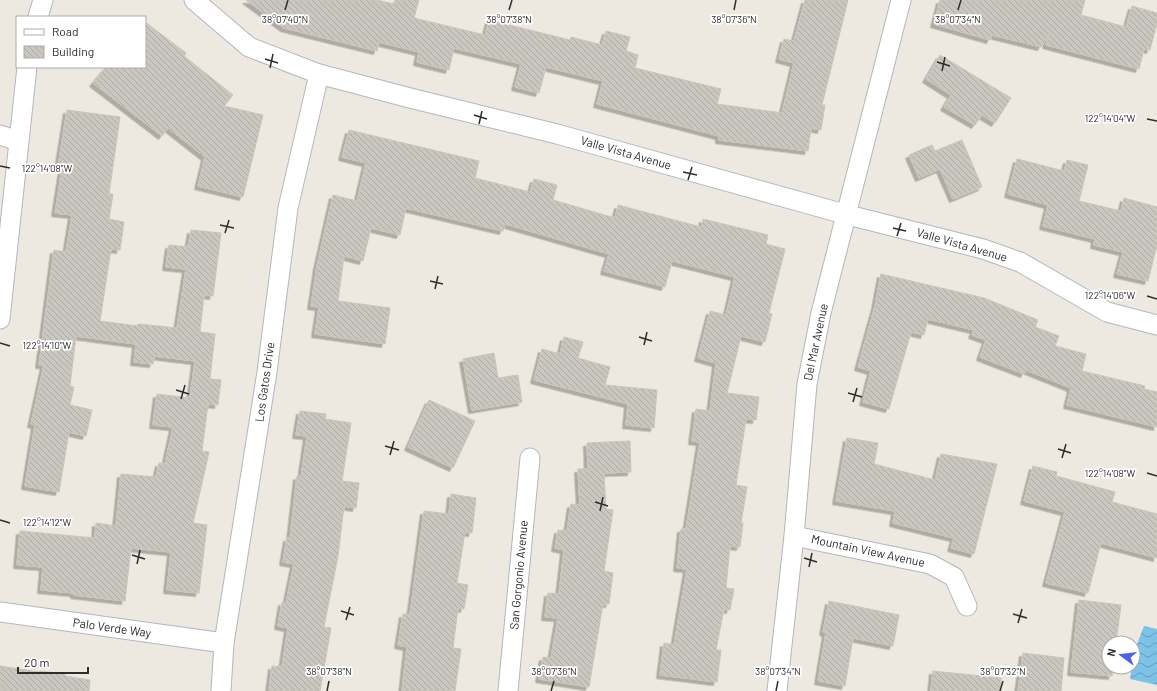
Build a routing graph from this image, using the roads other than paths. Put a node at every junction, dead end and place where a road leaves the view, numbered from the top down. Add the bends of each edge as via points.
1 (43, 0) edge
2 (194, 0) edge
3 (901, 0) edge
4 (38, 16) edge
5 (27, 68) edge
6 (320, 74) junction
7 (0, 135) edge
8 (18, 141) junction
9 (848, 215) junction
10 (0, 319) edge
11 (1157, 325) edge
12 (530, 458) dead end
13 (794, 536) junction
14 (967, 606) dead end
15 (0, 612) edge
16 (224, 643) junction
17 (221, 691) edge
18 (508, 691) edge
19 (777, 691) edge

1 - 4 street
2 - 6 street, Valle Vista Avenue via 249,47
3 - 9 street, Del Mar Avenue
5 - 8 street
6 - 9 street, Valle Vista Avenue via 557,134
6 - 16 street, Los Gatos Drive via 288,208 268,372
7 - 8 street
8 - 10 street
9 - 11 street, Valle Vista Avenue via 1013,259 1107,312
9 - 13 street, Del Mar Avenue via 821,313 807,384
12 - 18 street, San Gorgonio Avenue
13 - 14 street, Mountain View Avenue via 930,564 954,577
13 - 19 street, Del Mar Avenue
15 - 16 street, Palo Verde Way
16 - 17 street, Los Gatos Drive

